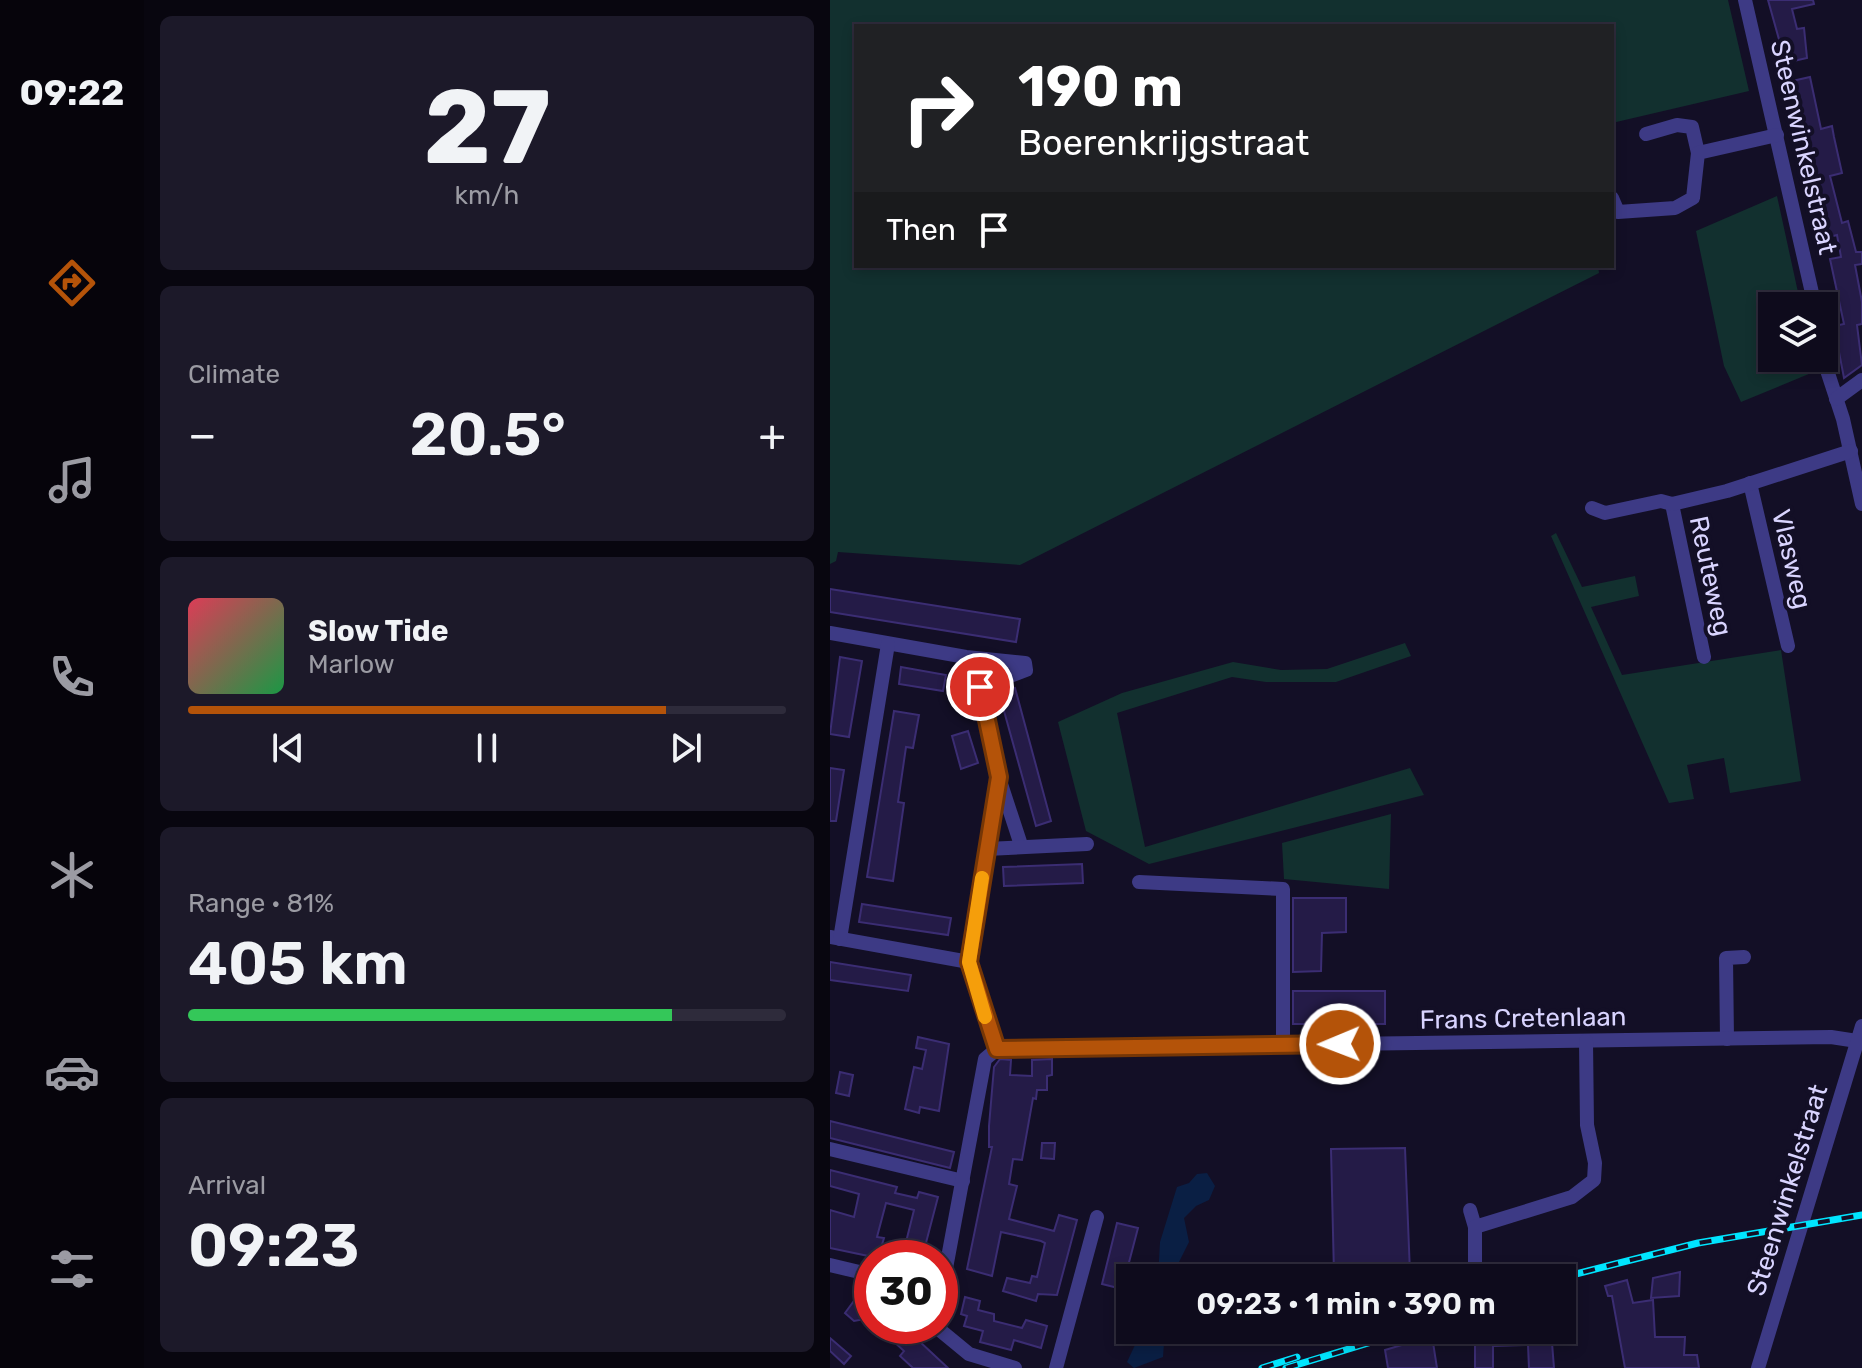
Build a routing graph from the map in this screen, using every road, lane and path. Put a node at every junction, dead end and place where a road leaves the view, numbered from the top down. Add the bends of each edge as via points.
1 (1745, 0) edge
2 (1646, 134) dead end
3 (1777, 135) junction
4 (1698, 153) junction
5 (1614, 203) edge
6 (1812, 292) edge
7 (1827, 372) edge
8 (1862, 380) edge
9 (1836, 399) junction
10 (1851, 451) junction
11 (1750, 483) junction
12 (1672, 504) junction
13 (1862, 504) edge
14 (1592, 508) dead end
15 (830, 633) edge
16 (888, 644) junction
17 (1788, 646) dead end
18 (966, 657) junction
19 (1704, 657) dead end
20 (980, 687) junction
21 (999, 777) junction
22 (1087, 844) dead end
23 (1021, 845) junction
24 (987, 849) junction
25 (1139, 882) dead end
26 (835, 938) edge
27 (1744, 957) dead end
28 (969, 962) junction
29 (1862, 1026) edge
30 (1727, 1039) junction
31 (1586, 1041) junction
32 (1857, 1041) junction
33 (1283, 1045) junction
34 (997, 1049) junction
35 (830, 1149) edge
36 (963, 1181) junction
37 (1470, 1210) dead end
38 (1097, 1217) dead end
39 (1475, 1227) junction
40 (951, 1240) edge
41 (1475, 1264) edge
42 (830, 1265) edge
43 (854, 1271) edge
44 (957, 1344) edge
45 (1015, 1368) edge
46 (1056, 1368) edge
47 (1758, 1368) edge

1 - 3 street, Steenwinkelstraat
2 - 4 street via 1677,125 1692,127
3 - 4 street
3 - 6 street, Steenwinkelstraat
4 - 5 street via 1693,198 1687,203 1618,212
7 - 9 street
8 - 9 street
9 - 10 street
10 - 11 street
10 - 13 street
11 - 12 street
11 - 17 street, Vlasweg
12 - 14 street via 1661,501 1605,513
12 - 19 street, Reuteweg
15 - 16 street
16 - 18 street
16 - 26 street
18 - 20 street
18 - 20 street via 1025,663 1026,670
20 - 21 street
21 - 23 street
21 - 24 street
22 - 23 street
23 - 24 street
24 - 28 street
25 - 33 street via 1283,889
26 - 28 street
27 - 30 street via 1726,958
28 - 34 street
29 - 32 street, Steenwinkelstraat
30 - 31 street, Frans Cretenlaan
30 - 32 street, Frans Cretenlaan
31 - 33 street, Frans Cretenlaan
31 - 39 street via 1594,1180 1572,1197
32 - 47 street, Steenwinkelstraat
33 - 34 street, Frans Cretenlaan
34 - 36 street via 985,1059
35 - 36 street
36 - 40 street
37 - 39 street
38 - 46 street
39 - 41 street
42 - 43 street
44 - 45 street via 969,1354

